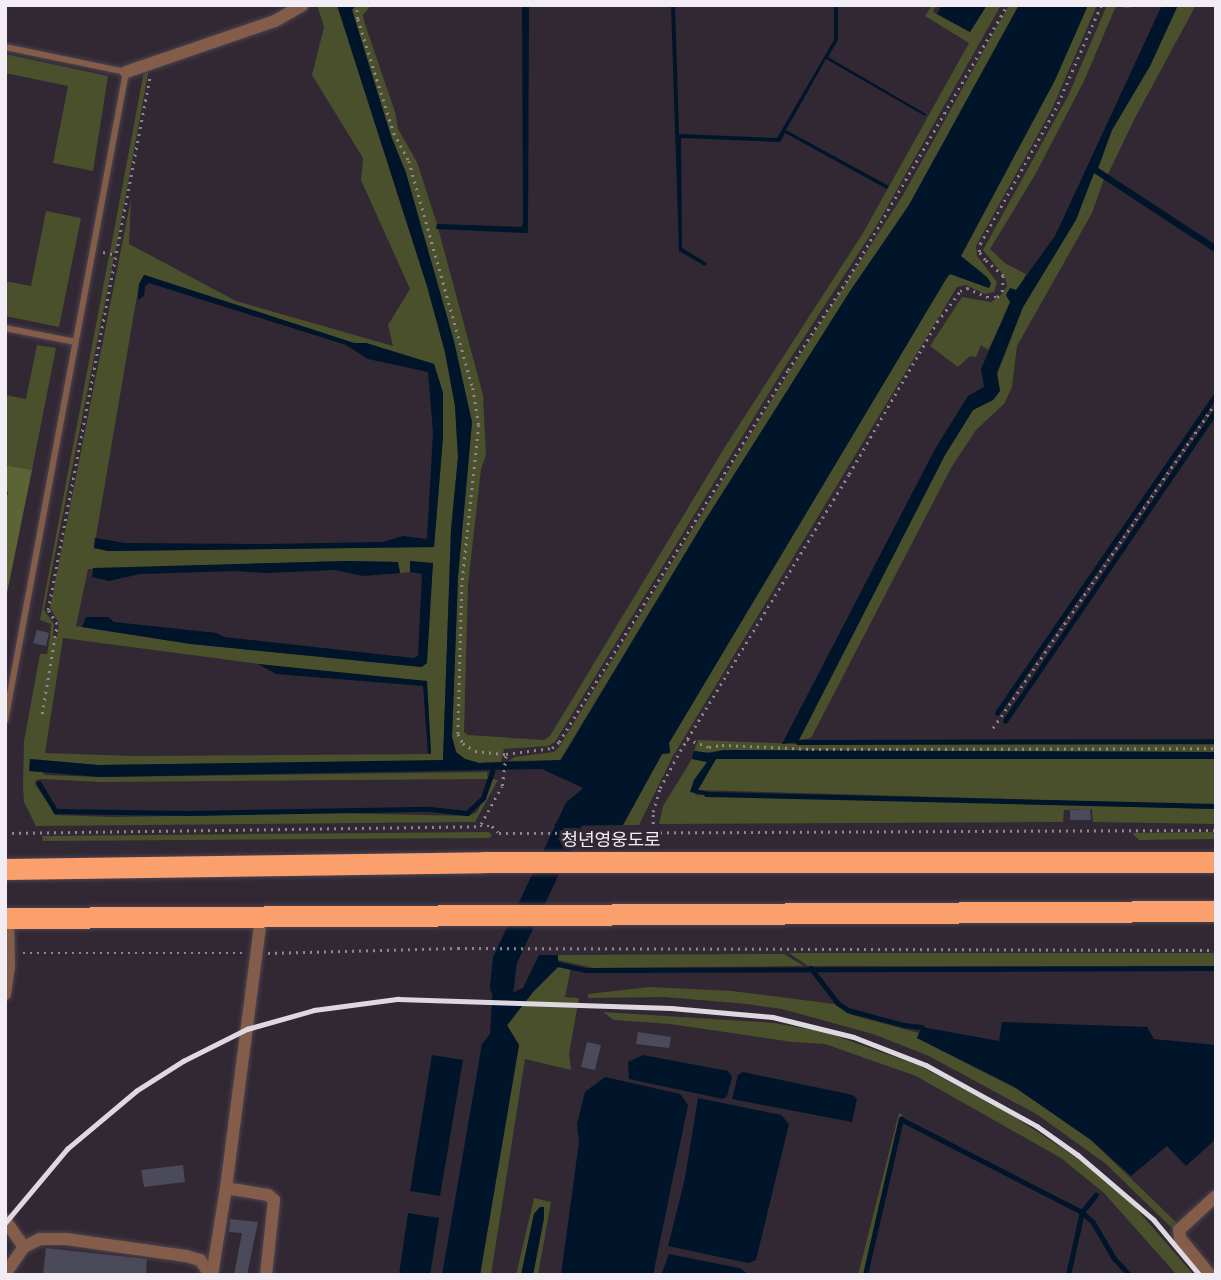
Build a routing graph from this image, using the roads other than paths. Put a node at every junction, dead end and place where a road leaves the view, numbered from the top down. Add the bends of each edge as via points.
1 (303, 5) edge
2 (5, 47) edge
3 (125, 72) junction
4 (5, 328) edge
5 (76, 342) junction
6 (5, 721) edge
7 (1216, 862) edge
8 (5, 869) edge
9 (1216, 911) edge
10 (261, 916) junction
11 (6, 918) edge
12 (5, 994) edge
13 (226, 1188) junction
14 (1216, 1196) edge
15 (5, 1220) edge
16 (24, 1247) junction
17 (5, 1274) edge
18 (211, 1275) edge
19 (266, 1275) edge
20 (1210, 1275) edge

1 - 3 street via 275,20
2 - 3 lane
3 - 5 lane
4 - 5 lane
5 - 6 lane
7 - 8 highway, 청년영웅도로 via 484,862
9 - 10 highway
10 - 11 highway
10 - 13 street
11 - 12 street
13 - 18 street
13 - 19 street via 274,1199
14 - 20 street via 1179,1230 1180,1238
15 - 16 street
16 - 17 street
16 - 18 street via 40,1239 66,1239 186,1256 200,1260

